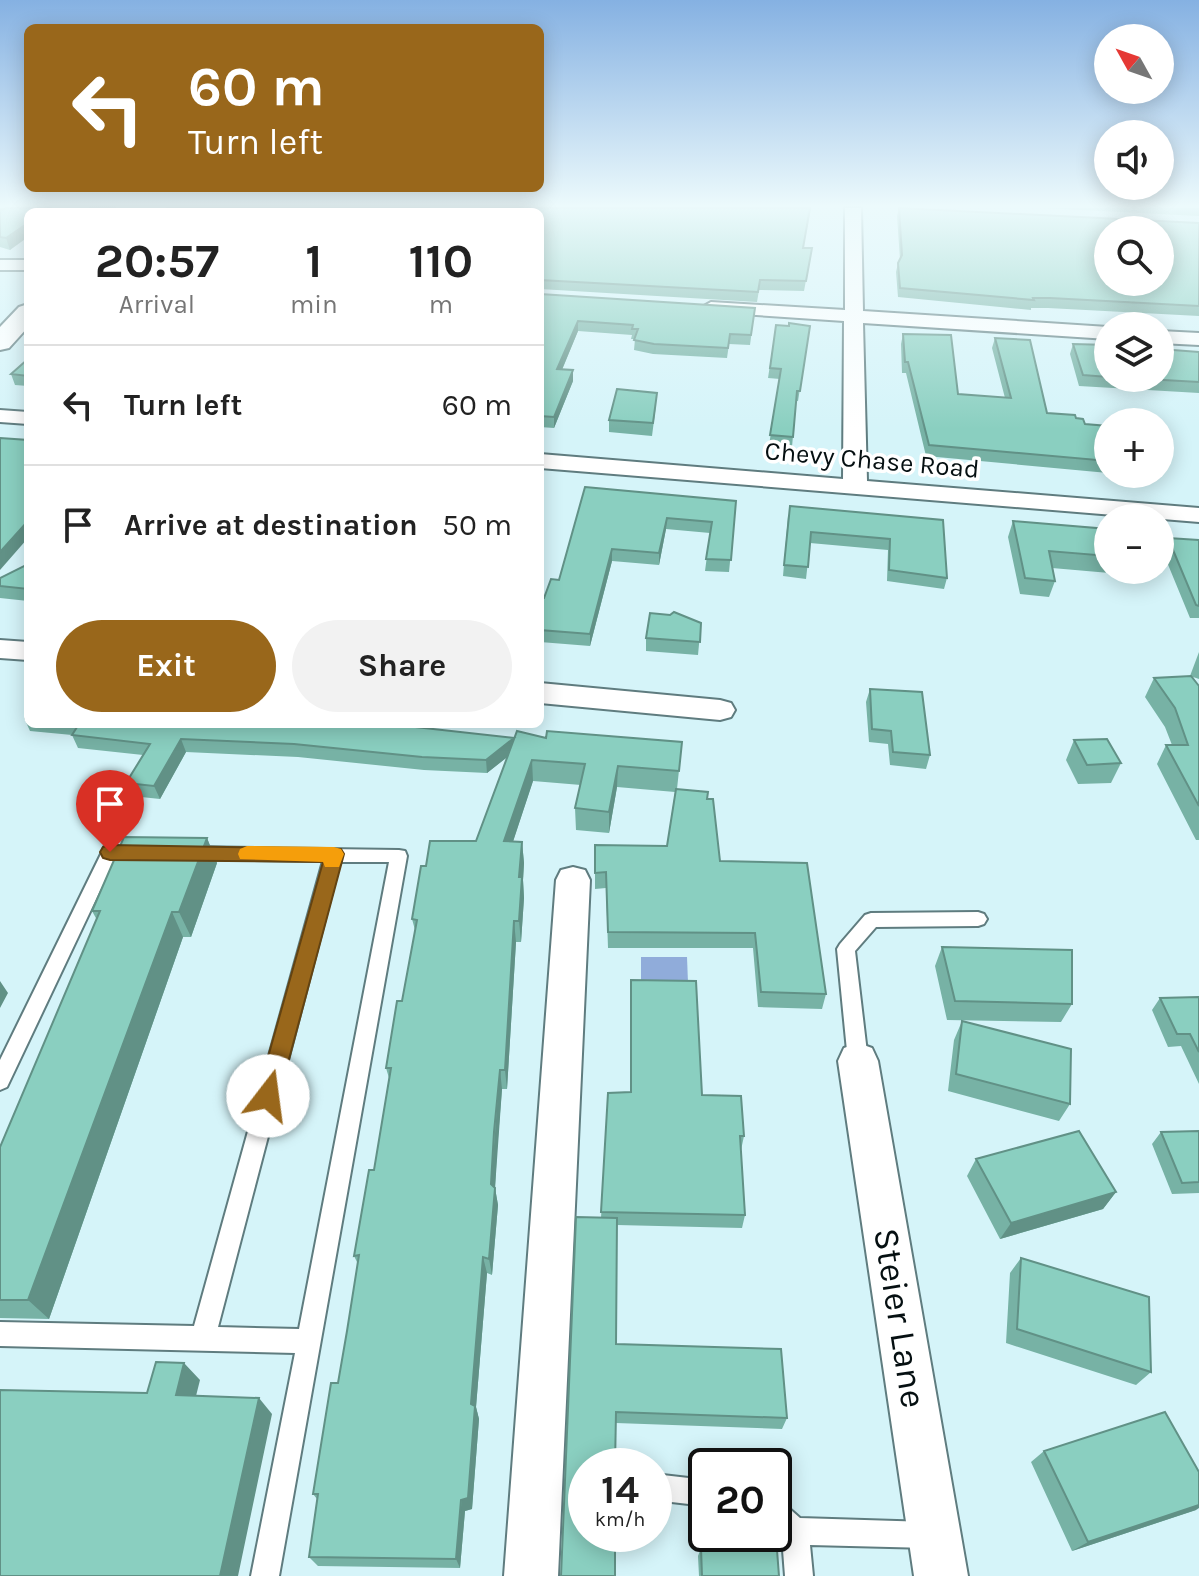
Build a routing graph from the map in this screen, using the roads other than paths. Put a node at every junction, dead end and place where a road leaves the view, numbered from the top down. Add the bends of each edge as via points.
1 (853, 282) edge
2 (24, 285) edge
3 (697, 306) edge
4 (0, 310) edge
5 (24, 316) edge
6 (853, 316) junction
7 (1094, 332) edge
8 (1174, 338) edge
9 (1199, 339) edge
10 (0, 342) edge
11 (0, 416) edge
12 (24, 418) edge
13 (544, 461) edge
14 (855, 486) junction
15 (1199, 515) edge
16 (0, 649) edge
17 (24, 651) edge
18 (544, 693) edge
19 (720, 710) dead end
20 (334, 854) junction
21 (573, 880) dead end
22 (978, 919) dead end
23 (858, 1061) joint
24 (0, 1081) edge
25 (0, 1334) edge
26 (203, 1338) junction
27 (308, 1341) junction
28 (792, 1528) edge
29 (795, 1531) junction
30 (937, 1556) edge
31 (265, 1576) edge
32 (531, 1576) edge
33 (799, 1576) edge

1 - 6 street
2 - 4 main road
3 - 6 street
5 - 10 main road
6 - 7 street
6 - 14 street
8 - 9 street
11 - 12 street
13 - 14 street, Chevy Chase Road
14 - 15 street, Chevy Chase Road
16 - 17 street
18 - 19 street
20 - 24 lane via 110,852
20 - 26 lane
20 - 27 lane via 399,856
21 - 32 street
22 - 23 lane via 871,920 846,949
23 - 30 street, Steier Lane
25 - 26 lane
26 - 27 lane
27 - 31 lane
28 - 29 lane
29 - 30 lane
29 - 33 lane

